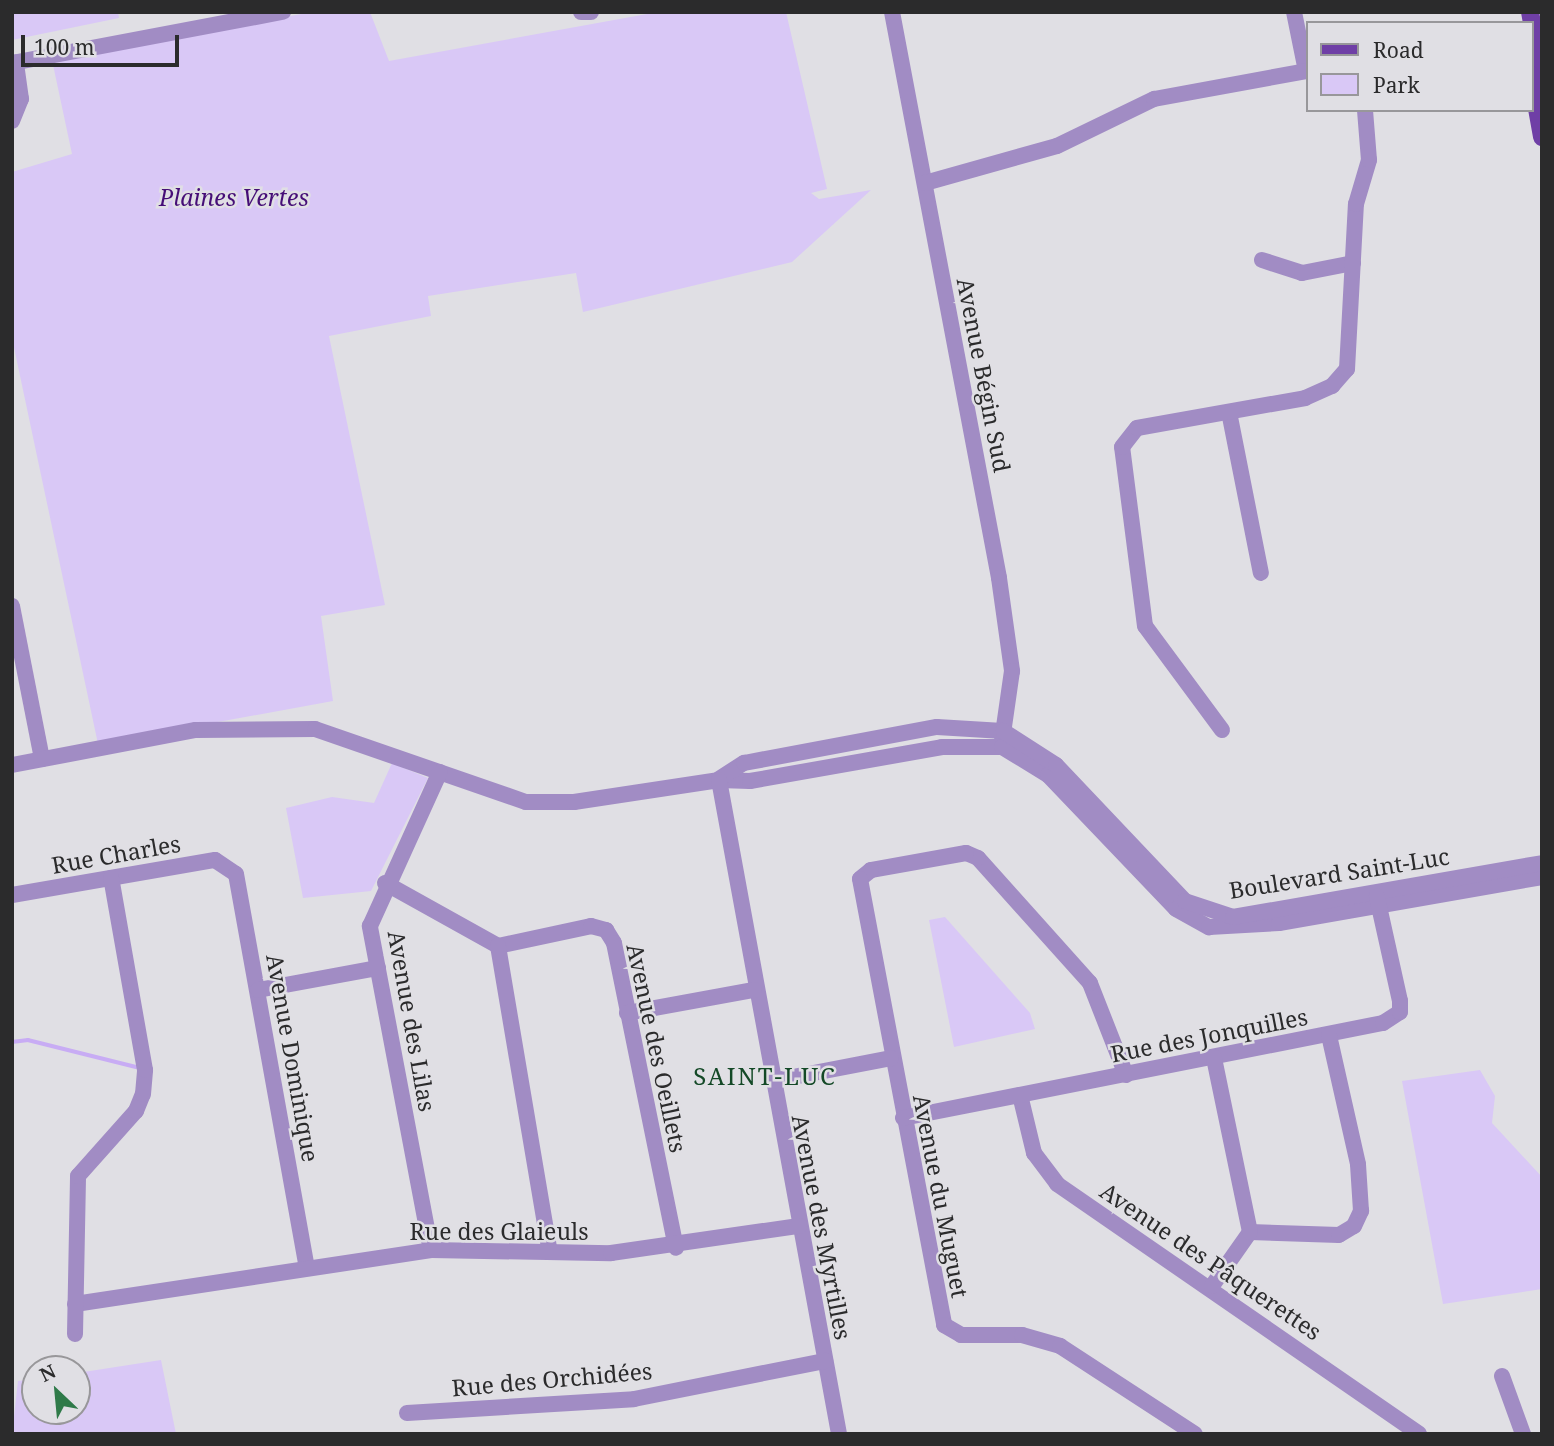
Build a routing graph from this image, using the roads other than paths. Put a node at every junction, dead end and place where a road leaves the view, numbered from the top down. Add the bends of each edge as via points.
1 (283, 12) edge
2 (581, 12) edge
3 (591, 12) edge
4 (892, 12) edge
5 (1294, 12) edge
6 (1533, 34) edge
7 (14, 63) edge
8 (1306, 66) edge
9 (1306, 71) edge
10 (1542, 78) edge
11 (1533, 86) edge
12 (1366, 112) edge
13 (12, 121) edge
14 (1542, 137) edge
15 (925, 183) junction
16 (1262, 260) dead end
17 (1353, 263) junction
18 (1229, 412) junction
19 (1261, 573) dead end
20 (12, 606) edge
21 (1222, 730) dead end
22 (1002, 739) junction
23 (42, 759) junction
24 (12, 765) edge
25 (440, 772) junction
26 (719, 780) junction
27 (226, 863) joint
28 (1542, 863) edge
29 (1542, 877) edge
30 (111, 878) junction
31 (385, 883) junction
32 (12, 895) edge
33 (1378, 898) junction
34 (498, 946) junction
35 (377, 968) junction
36 (258, 990) junction
37 (754, 990) junction
38 (627, 1013) junction
39 (1329, 1035) junction
40 (891, 1058) junction
41 (1214, 1058) junction
42 (1126, 1075) junction
43 (772, 1082) junction
44 (1020, 1095) junction
45 (903, 1118) junction
46 (799, 1226) junction
47 (1250, 1232) junction
48 (676, 1248) junction
49 (431, 1250) junction
50 (550, 1252) junction
51 (306, 1265) junction
52 (1212, 1286) junction
53 (75, 1304) junction
54 (75, 1334) dead end
55 (825, 1361) junction
56 (1502, 1376) dead end
57 (407, 1413) dead end
58 (839, 1434) edge
59 (1195, 1434) edge
60 (1419, 1434) edge
61 (1523, 1434) edge

1 - 7 street
2 - 3 street
4 - 15 street, Avenue Bégin Sud
5 - 8 street
6 - 10 main road
7 - 13 street via 21,99
9 - 15 street via 1154,99 1057,146
11 - 14 main road
12 - 17 street via 1369,160 1356,204
15 - 22 street, Avenue Bégin Sud via 1013,671
16 - 17 street via 1302,273
17 - 18 street via 1347,369 1332,386 1305,398
18 - 19 street
18 - 21 street via 1137,428 1122,447 1145,626
20 - 23 street
22 - 26 street, Boulevard Saint-Luc via 937,727 744,763
22 - 33 street, Boulevard Saint-Luc via 1056,765 1199,908 1233,917
23 - 24 street, Boulevard Saint-Luc
23 - 25 street, Boulevard Saint-Luc via 196,730 314,729
25 - 26 street, Boulevard Saint-Luc via 526,802 601,800
25 - 31 street, Avenue des Lilas
26 - 37 street, Avenue des Myrtilles
27 - 30 street, Rue Charles
27 - 36 street, Avenue Dominique via 236,874
28 - 33 street, Boulevard Saint-Luc
29 - 33 street, Boulevard Saint-Luc
30 - 32 street, Rue Charles
30 - 53 street via 145,1070 143,1094 136,1111 78,1175
31 - 34 street
31 - 35 street, Avenue des Lilas via 370,926
33 - 39 street, Rue des Jonquilles via 1400,1012 1383,1023
34 - 38 street, Avenue des Oeillets via 591,926 606,930
34 - 50 street
35 - 36 street
35 - 49 street, Avenue des Lilas
36 - 51 street, Avenue Dominique
37 - 38 street
37 - 43 street, Avenue des Myrtilles
38 - 48 street, Avenue des Oeillets
39 - 41 street, Rue des Jonquilles
39 - 47 street via 1358,1164 1361,1212 1354,1226 1339,1235
40 - 42 street, Avenue du Muguet via 860,879 870,870 966,853 978,858 1090,983
40 - 43 street
40 - 45 street, Avenue du Muguet
41 - 42 street, Rue des Jonquilles
41 - 47 street
42 - 44 street, Rue des Jonquilles
43 - 46 street, Avenue des Myrtilles
44 - 45 street, Rue des Jonquilles
44 - 52 street, Avenue des Pâquerettes via 1034,1153 1057,1184
45 - 59 street, Avenue du Muguet via 944,1325 961,1335 1022,1335 1060,1346
46 - 48 street, Rue des Glaieuls
46 - 55 street, Avenue des Myrtilles
47 - 52 street
48 - 50 street, Rue des Glaieuls
49 - 50 street, Rue des Glaieuls
49 - 51 street, Rue des Glaieuls
51 - 53 street, Rue des Glaieuls
52 - 60 street, Avenue des Pâquerettes
53 - 54 street
55 - 57 street, Rue des Orchidées via 634,1399
55 - 58 street, Avenue des Myrtilles
56 - 61 street

